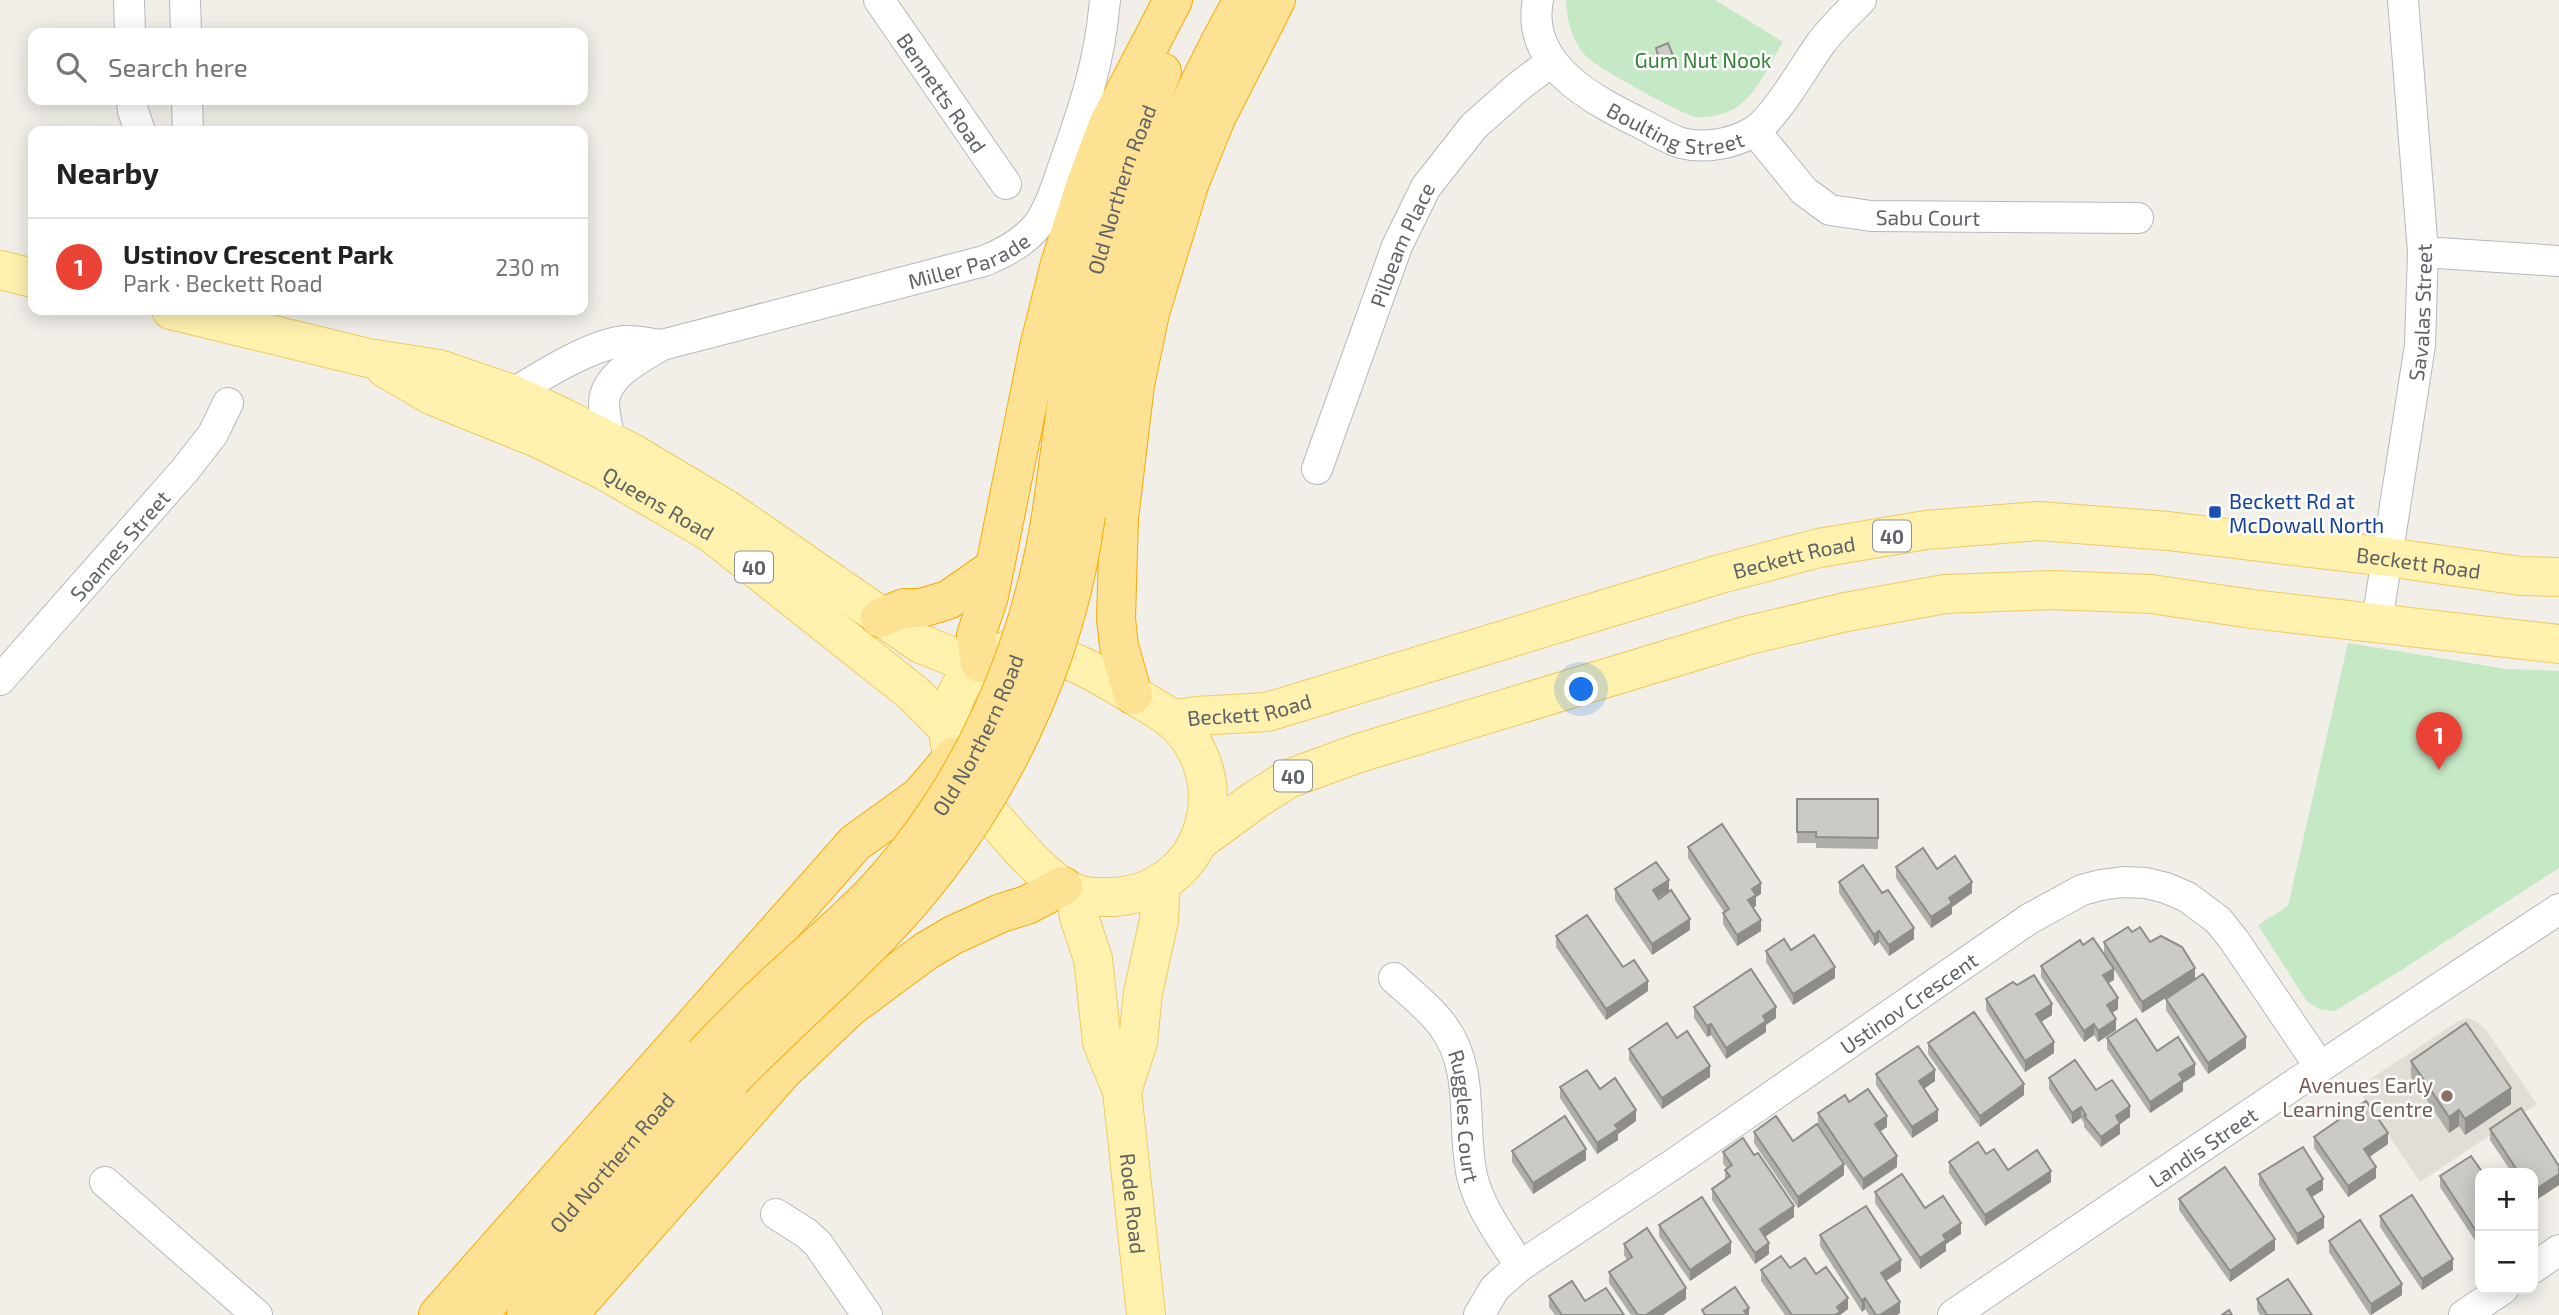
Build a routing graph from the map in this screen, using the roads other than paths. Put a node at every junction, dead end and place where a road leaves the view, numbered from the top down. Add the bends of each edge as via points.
1 (129, 0) edge
2 (185, 0) edge
3 (879, 0) edge
4 (1105, 0) edge
5 (1173, 0) edge
6 (1194, 0) edge
7 (1243, 0) edge
8 (1276, 0) edge
9 (1538, 0) edge
10 (1861, 0) edge
11 (2403, 0) edge
12 (130, 28) edge
13 (186, 28) edge
14 (1551, 62) junction
15 (132, 105) edge
16 (187, 105) edge
17 (137, 126) edge
18 (188, 126) edge
19 (1755, 131) junction
20 (1006, 184) dead end
21 (2138, 218) dead end
22 (2423, 252) junction
23 (2559, 261) edge
24 (0, 270) edge
25 (28, 277) edge
26 (192, 315) edge
27 (662, 345) junction
28 (369, 358) junction
29 (512, 394) junction
30 (228, 403) dead end
31 (610, 442) junction
32 (1317, 469) dead end
33 (1069, 513) junction
34 (2387, 557) junction
35 (994, 569) junction
36 (2559, 577) edge
37 (880, 618) junction
38 (2377, 622) junction
39 (2559, 644) edge
40 (977, 665) junction
41 (0, 680) edge
42 (1133, 695) junction
43 (1173, 719) junction
44 (951, 743) junction
45 (1199, 841) junction
46 (1161, 882) junction
47 (1070, 890) junction
48 (2559, 909) edge
49 (1394, 978) dead end
50 (718, 1067) junction
51 (2320, 1067) junction
52 (1122, 1091) junction
53 (105, 1182) dead end
54 (776, 1214) dead end
55 (2559, 1250) edge
56 (2538, 1265) edge
57 (1520, 1266) junction
58 (2496, 1294) edge
59 (257, 1315) edge
60 (438, 1315) edge
61 (478, 1315) edge
62 (526, 1315) edge
63 (568, 1315) edge
64 (867, 1315) edge
65 (1146, 1315) edge
66 (1479, 1315) edge
67 (1953, 1315) edge
68 (2464, 1315) edge

1 - 12 street
2 - 13 street
3 - 20 street, Bennetts Road
4 - 27 street, Miller Parade via 1093,78 1052,198 1036,228 1019,243 984,261
5 - 35 highway via 1108,125 1060,264
6 - 33 highway, Old Northern Road via 1125,164 1085,301 1067,391
7 - 33 highway, Old Northern Road via 1186,111 1160,176 1136,248
8 - 42 highway via 1216,118 1190,182 1140,361 1119,518 1116,619
9 - 14 street, Boulting Street via 1538,40
10 - 19 street, Boulting Street via 1822,41
11 - 22 street, Savalas Street
14 - 19 street, Boulting Street via 1578,88 1681,143 1717,146
14 - 32 street, Pilbeam Place via 1474,127 1426,187 1397,246
15 - 17 street
16 - 18 street
19 - 21 street, Sabu Court via 1793,180 1830,210 1871,216
22 - 23 street
22 - 34 street, Savalas Street via 2420,345
24 - 25 main road
26 - 28 main road, Queens Road / 40
27 - 29 street, Miller Parade via 624,341 595,350
27 - 31 street, Miller Parade via 622,371 606,393
28 - 29 main road, Queens Road / 40 via 439,369
28 - 44 main road, Queens Road / 40 via 433,396 605,471 710,532 913,694
29 - 31 main road, Queens Road / 40
30 - 41 street, Soames Street via 213,434 185,470
31 - 37 main road, Queens Road / 40 via 726,509
33 - 50 highway, Old Northern Road, bridge via 1043,565 1015,659 969,758 937,811 876,890 742,1015
34 - 36 main road, Beckett Road / 40
34 - 38 street, Savalas Street
34 - 43 main road, Beckett Road / 40 via 2039,521 1926,530 1819,548 1720,574 1267,712
35 - 37 highway via 948,600 904,608
35 - 40 highway via 976,635
37 - 40 main road, Queens Road / 40 via 921,644
38 - 39 main road, 40
38 - 45 main road, 40 via 2151,594 2053,590 1945,594 1846,612 1745,636 1320,765 1288,779
40 - 42 main road, 40 via 998,652 1016,648 1046,651
40 - 44 main road via 952,703
42 - 43 main road, 40
43 - 45 main road, 40 via 1195,750 1208,784 1209,802
44 - 47 main road, 40 via 963,778 996,822
44 - 60 highway via 919,796 855,843
45 - 46 main road, 40
46 - 47 main road, 40 via 1129,896 1097,898
46 - 52 main road, Rode Road via 1138,1042
47 - 52 main road, Rode Road via 1093,959 1102,1042
47 - 63 highway via 953,935 849,1008 783,1072
48 - 51 street, Landis Street
49 - 57 street, Ruggles Court via 1432,1013 1459,1053 1478,1195
50 - 61 highway, Old Northern Road
50 - 62 highway, Old Northern Road
51 - 57 street, Ustinov Crescent via 2234,940 2204,908 2147,883 2101,885 2082,890 2029,919
51 - 67 street, Landis Street
52 - 65 main road, Rode Road
53 - 59 street
54 - 64 street via 818,1244
55 - 56 street
57 - 66 street, Ustinov Crescent via 1496,1288
58 - 68 street

